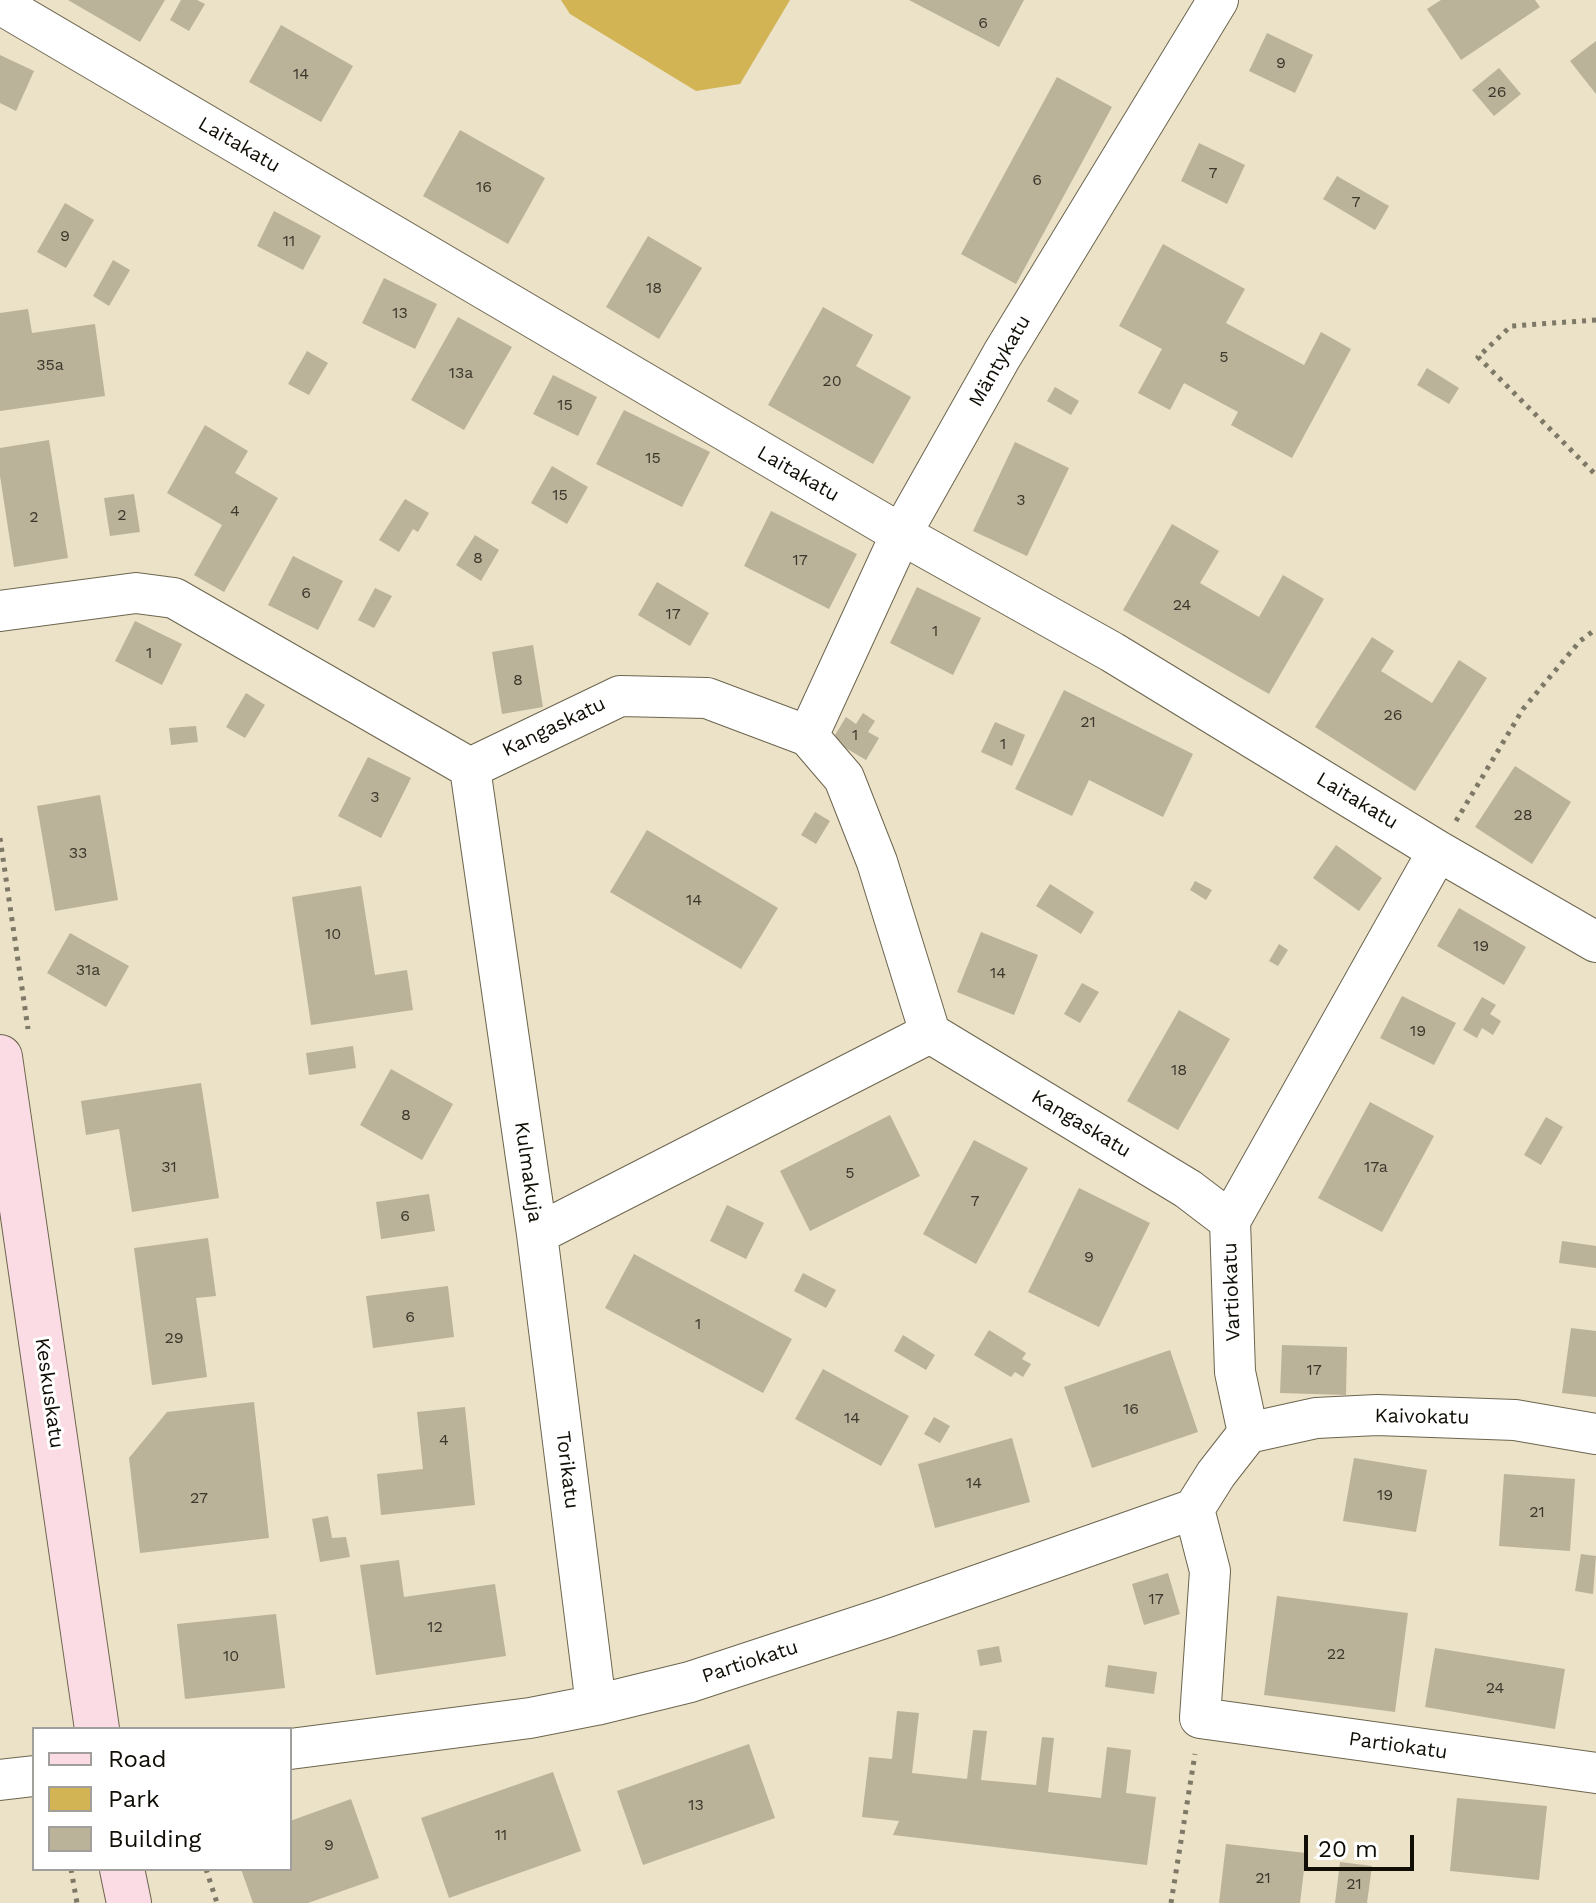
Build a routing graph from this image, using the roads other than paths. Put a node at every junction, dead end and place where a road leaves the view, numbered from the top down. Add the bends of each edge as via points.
1 (1218, 0) edge
2 (0, 4) edge
3 (901, 534) junction
4 (0, 611) edge
5 (808, 736) junction
6 (470, 768) junction
7 (1438, 851) junction
8 (1596, 942) edge
9 (930, 1033) junction
10 (0, 1057) edge
11 (1230, 1221) junction
12 (537, 1234) junction
13 (1248, 1433) junction
14 (1596, 1434) edge
15 (1194, 1509) junction
16 (596, 1705) junction
17 (97, 1727) edge
18 (292, 1749) edge
19 (1596, 1773) edge
20 (32, 1776) edge
21 (0, 1780) edge
22 (122, 1871) edge
23 (129, 1903) edge

1 - 3 street, Mäntykatu via 1002,355
2 - 3 street, Laitakatu
3 - 5 street, Mäntykatu
3 - 7 street, Laitakatu via 1112,652
4 - 6 street via 136,593 174,598
5 - 6 street, Kangaskatu via 707,698 620,696
5 - 9 street, Kangaskatu via 844,778 877,862
6 - 12 street, Kulmakuja
7 - 8 street, Laitakatu
7 - 11 street, Vartiokatu
9 - 11 street, Kangaskatu via 1188,1189
9 - 12 street, Kulmakuja
10 - 17 street, Keskuskatu
11 - 13 street, Vartiokatu via 1235,1372
12 - 16 street, Torikatu
13 - 14 street, Kaivokatu via 1316,1418 1377,1415 1515,1420
13 - 15 street
15 - 16 street, Partiokatu via 704,1678
15 - 19 street, Partiokatu via 1210,1571 1200,1718
16 - 18 street, Partiokatu
20 - 21 street
22 - 23 street

